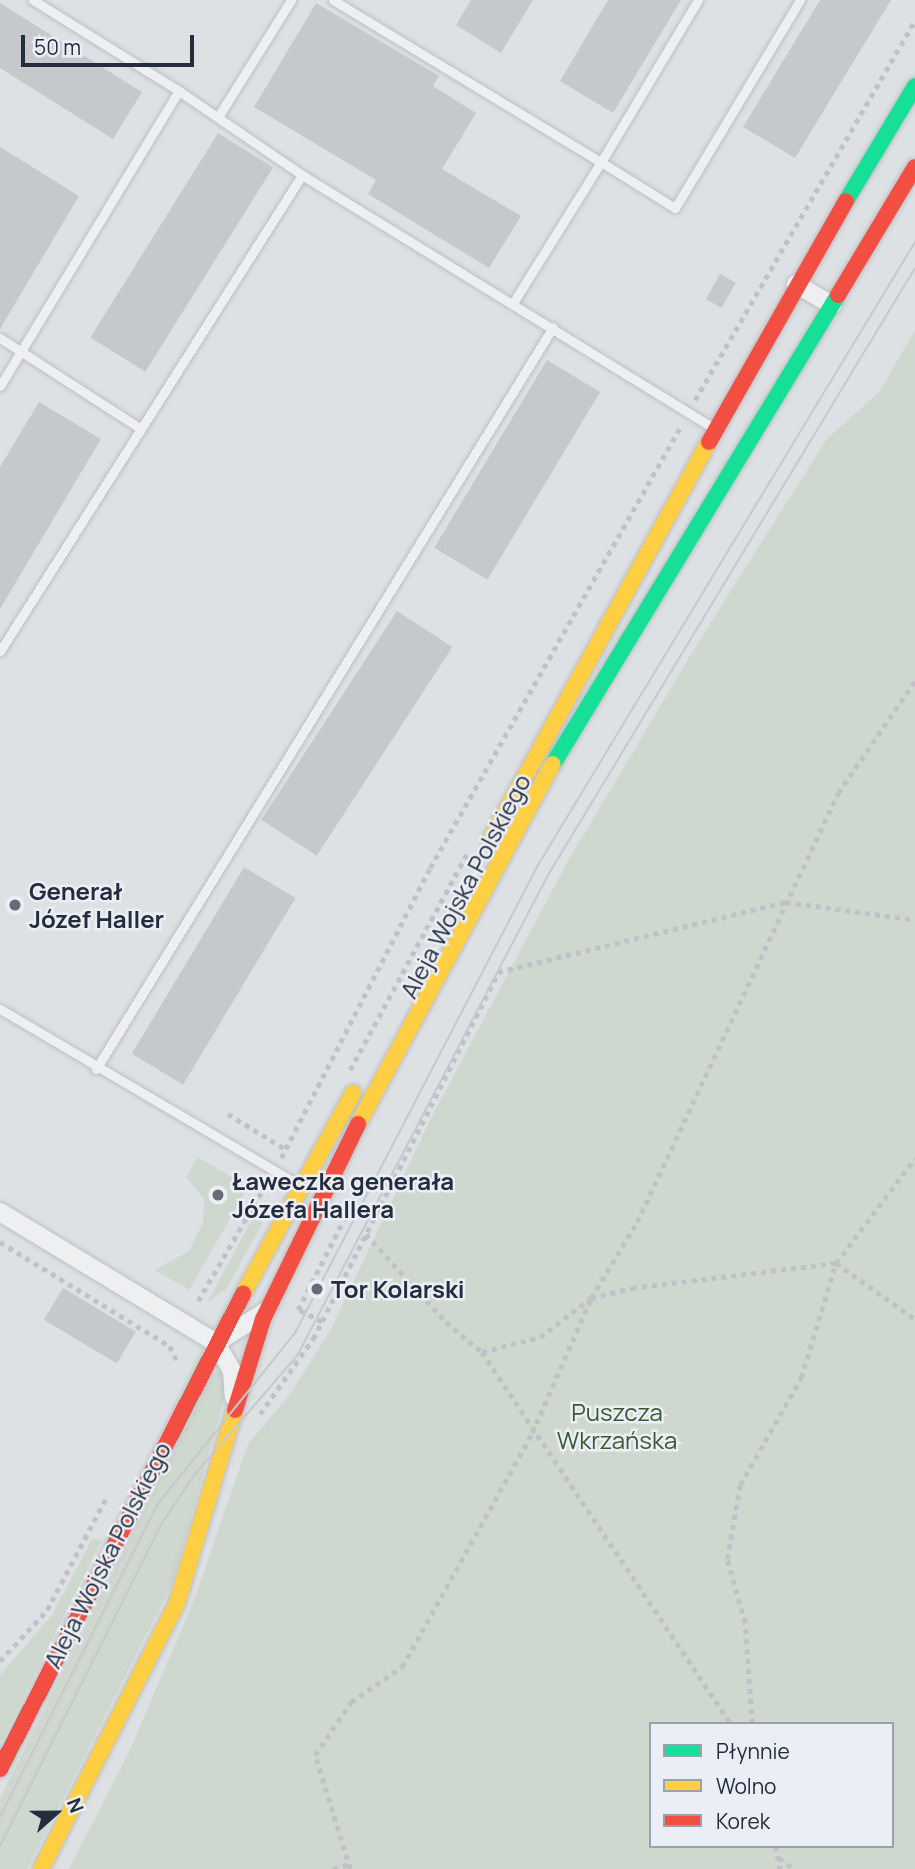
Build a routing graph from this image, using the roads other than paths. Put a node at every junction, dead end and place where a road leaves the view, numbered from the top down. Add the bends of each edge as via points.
1 (33, 0) edge
2 (291, 0) edge
3 (333, 0) edge
4 (698, 0) edge
5 (800, 0) edge
6 (915, 86) edge
7 (179, 90) junction
8 (218, 117) junction
9 (601, 162) junction
10 (915, 167) edge
11 (302, 175) junction
12 (796, 284) junction
13 (513, 303) junction
14 (832, 305) junction
15 (553, 327) junction
16 (0, 338) edge
17 (21, 351) junction
18 (0, 386) edge
19 (141, 429) junction
20 (714, 429) junction
21 (744, 448) junction
22 (0, 651) edge
23 (479, 861) dead end
24 (466, 885) dead end
25 (0, 1009) edge
26 (96, 1069) junction
27 (302, 1187) junction
28 (320, 1197) junction
29 (0, 1212) edge
30 (268, 1308) junction
31 (216, 1343) junction
32 (233, 1418) junction
33 (0, 1769) edge
34 (41, 1869) edge

1 - 7 lane
2 - 8 lane
3 - 9 lane
4 - 9 lane
5 - 9 lane via 675,208
6 - 12 main road, Aleja Wojska Polskiego
7 - 8 lane
7 - 17 lane
8 - 11 lane
9 - 13 lane
10 - 14 main road, Aleja Wojska Polskiego
11 - 13 lane
11 - 19 lane
12 - 14 street
12 - 20 main road, Aleja Wojska Polskiego
13 - 15 lane
14 - 21 main road, Aleja Wojska Polskiego
15 - 20 lane
15 - 26 lane
16 - 17 lane
17 - 18 lane
17 - 19 lane
19 - 22 lane
20 - 21 street
20 - 23 main road, Aleja Wojska Polskiego
21 - 28 main road, Aleja Wojska Polskiego via 541,785
24 - 27 main road, Aleja Wojska Polskiego
25 - 26 lane
26 - 27 lane
27 - 28 lane
27 - 31 main road, Aleja Wojska Polskiego
28 - 30 main road, Aleja Wojska Polskiego
29 - 31 street
30 - 31 street, Aleja Wojska Polskiego via 243,1331
30 - 32 main road, Aleja Wojska Polskiego
31 - 32 street, Aleja Wojska Polskiego via 232,1371
31 - 33 main road, Aleja Wojska Polskiego
32 - 34 main road, Aleja Wojska Polskiego via 185,1582

